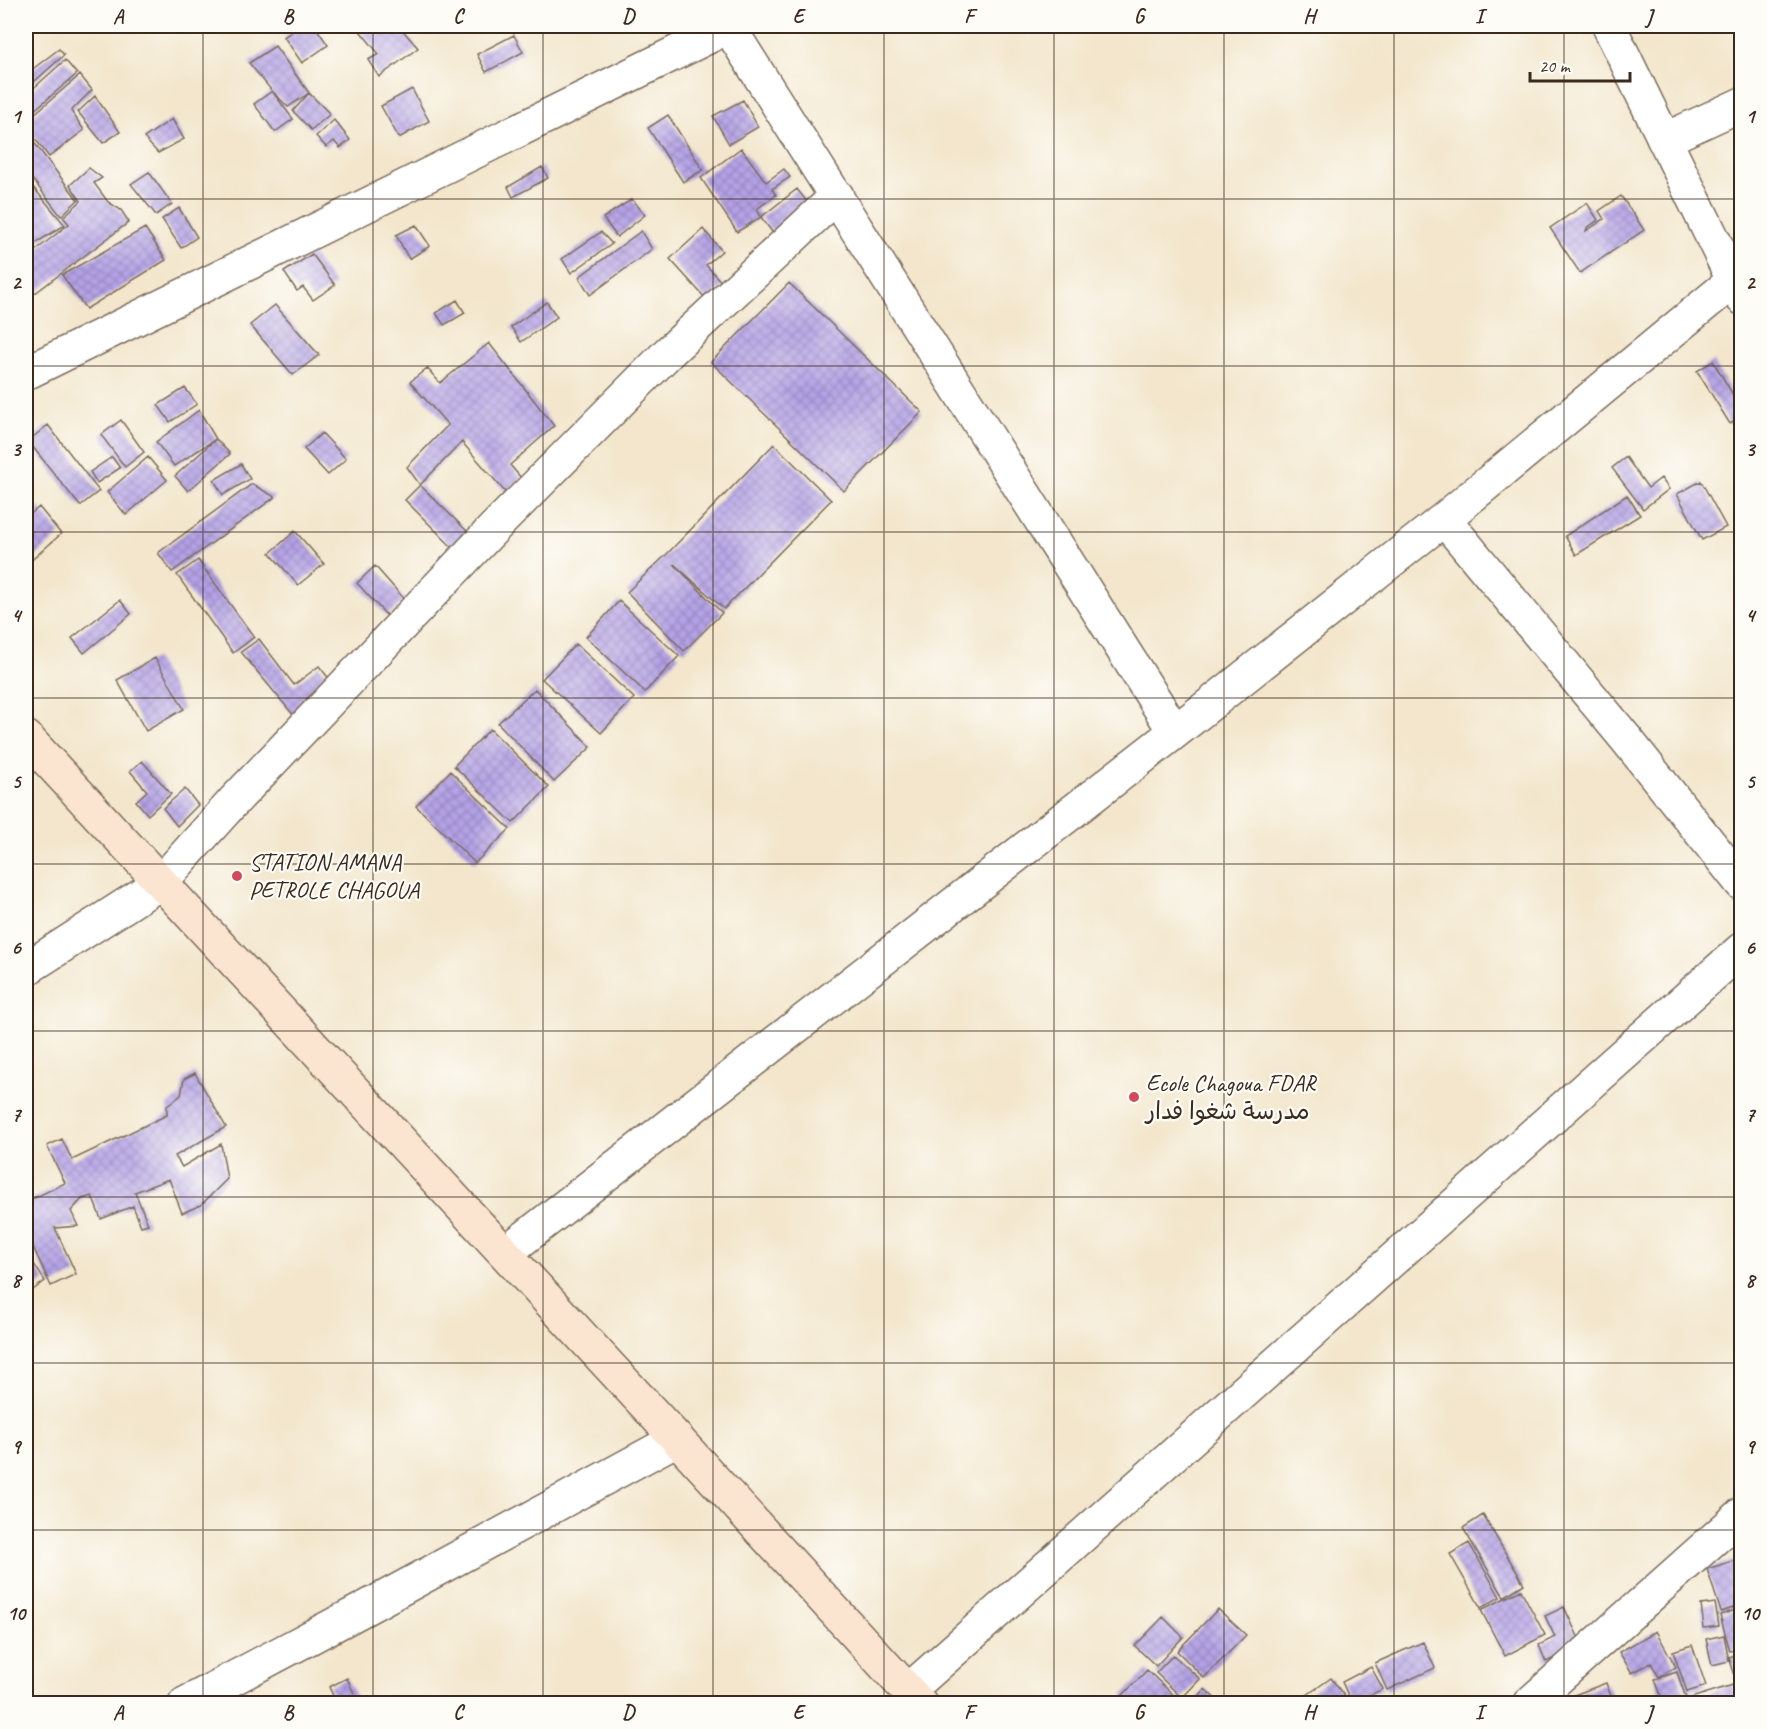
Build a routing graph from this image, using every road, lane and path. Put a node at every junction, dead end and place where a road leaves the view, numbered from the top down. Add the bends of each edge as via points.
1 (729, 26) edge
2 (1609, 26) edge
3 (1742, 104) edge
4 (1664, 140) junction
5 (837, 196) junction
6 (1737, 290) edge
7 (26, 373) edge
8 (1444, 519) junction
9 (1175, 732) junction
10 (26, 737) edge
11 (160, 883) junction
12 (1742, 884) edge
13 (1742, 949) edge
14 (26, 969) edge
15 (505, 1253) junction
16 (677, 1439) junction
17 (1742, 1514) edge
18 (914, 1697) edge
19 (185, 1704) edge
20 (1529, 1704) edge

1 - 5 street
1 - 7 street
2 - 4 street
3 - 4 street
4 - 6 street
5 - 9 street
5 - 11 street via 669,352 495,527
6 - 8 street
8 - 9 street
8 - 12 street
9 - 15 street
10 - 11 street
11 - 14 street
11 - 15 street
13 - 18 street
15 - 16 street
16 - 18 street
16 - 19 street
17 - 20 street

